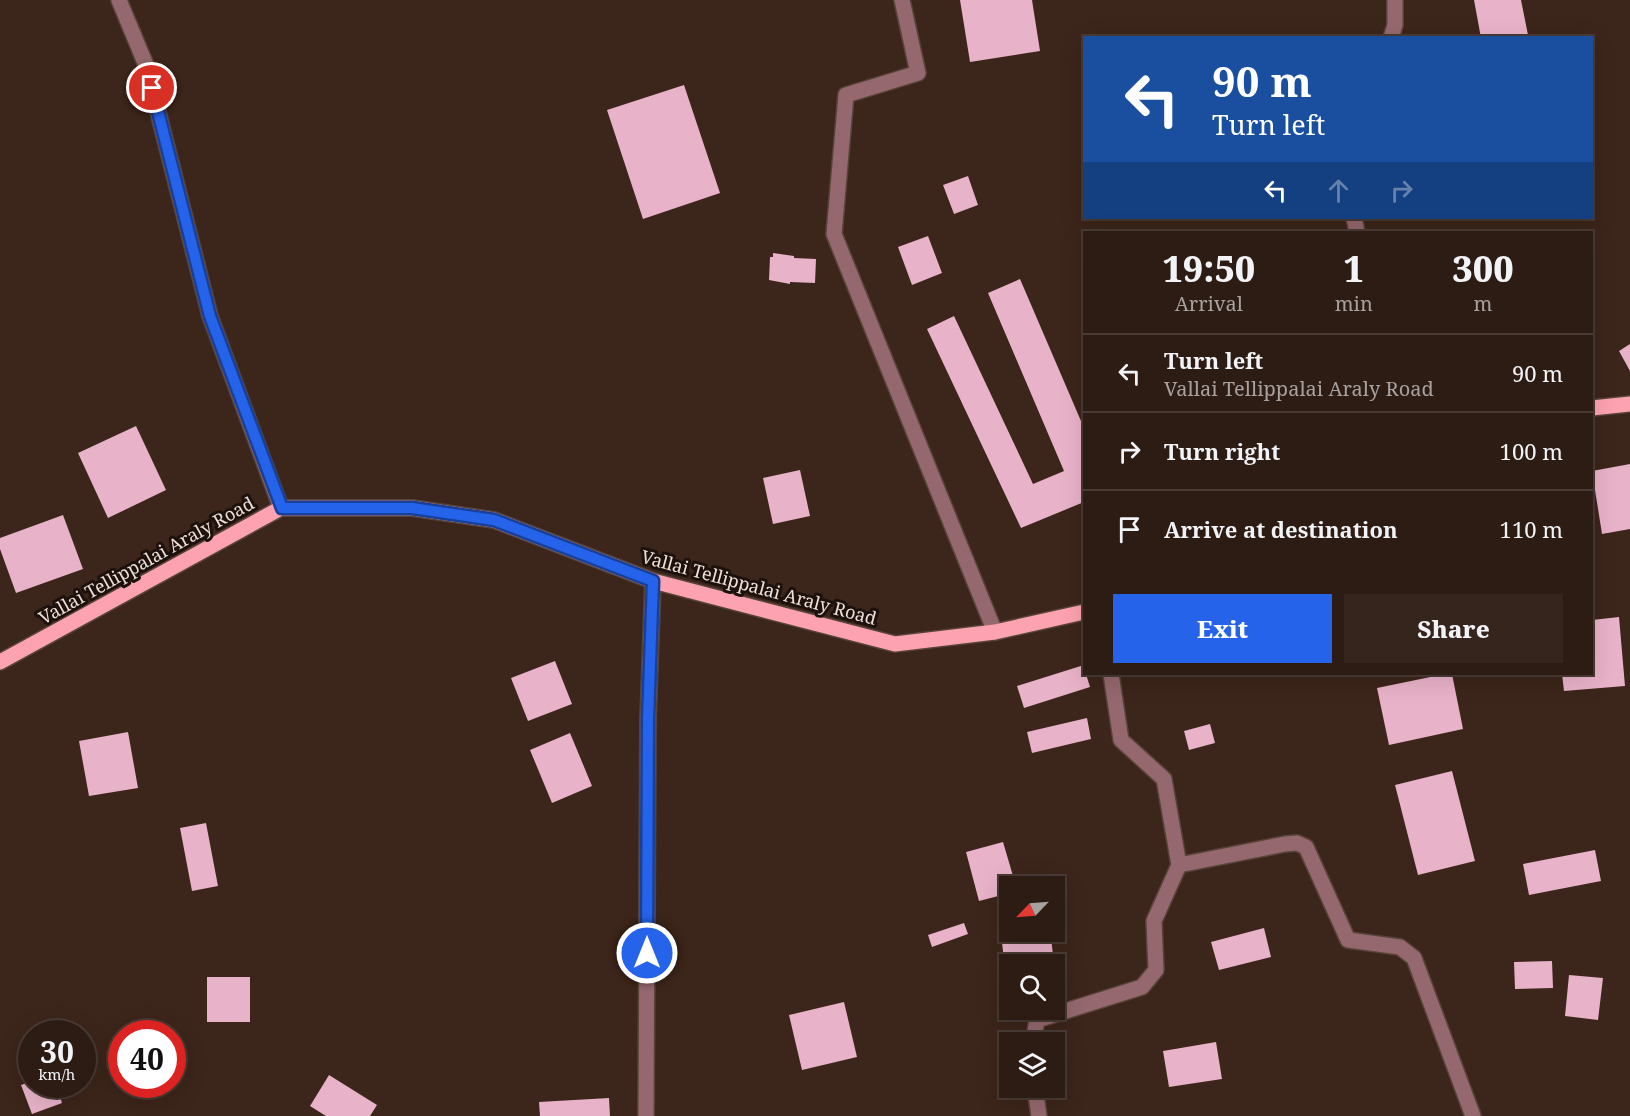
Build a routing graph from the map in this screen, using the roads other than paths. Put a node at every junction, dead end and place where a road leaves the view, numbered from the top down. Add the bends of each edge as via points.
1 (118, 0) edge
2 (902, 0) edge
3 (1395, 0) edge
4 (1392, 36) edge
5 (1630, 404) edge
6 (1593, 408) edge
7 (282, 508) junction
8 (653, 581) junction
9 (1083, 612) edge
10 (995, 632) junction
11 (0, 662) edge
12 (1111, 675) edge
13 (1179, 864) junction
14 (1035, 1032) edge
15 (1036, 1098) edge
16 (646, 1116) edge
17 (1039, 1116) edge
18 (1473, 1116) edge

1 - 7 street via 146,65 210,316
2 - 10 street via 918,73 846,95 834,234
3 - 4 street
5 - 6 main road
7 - 8 main road, Vallai Tellippalai Araly Road via 412,508 494,520
7 - 11 main road, Vallai Tellippalai Araly Road
8 - 10 main road, Vallai Tellippalai Araly Road via 895,644
8 - 16 street via 648,719
9 - 10 main road, Vallai Tellippalai Araly Road
12 - 13 street via 1120,740 1164,779
13 - 14 street via 1154,921 1156,970 1143,987 1037,1020
13 - 18 street via 1285,844 1305,847 1348,940 1400,946 1414,958
15 - 17 street

